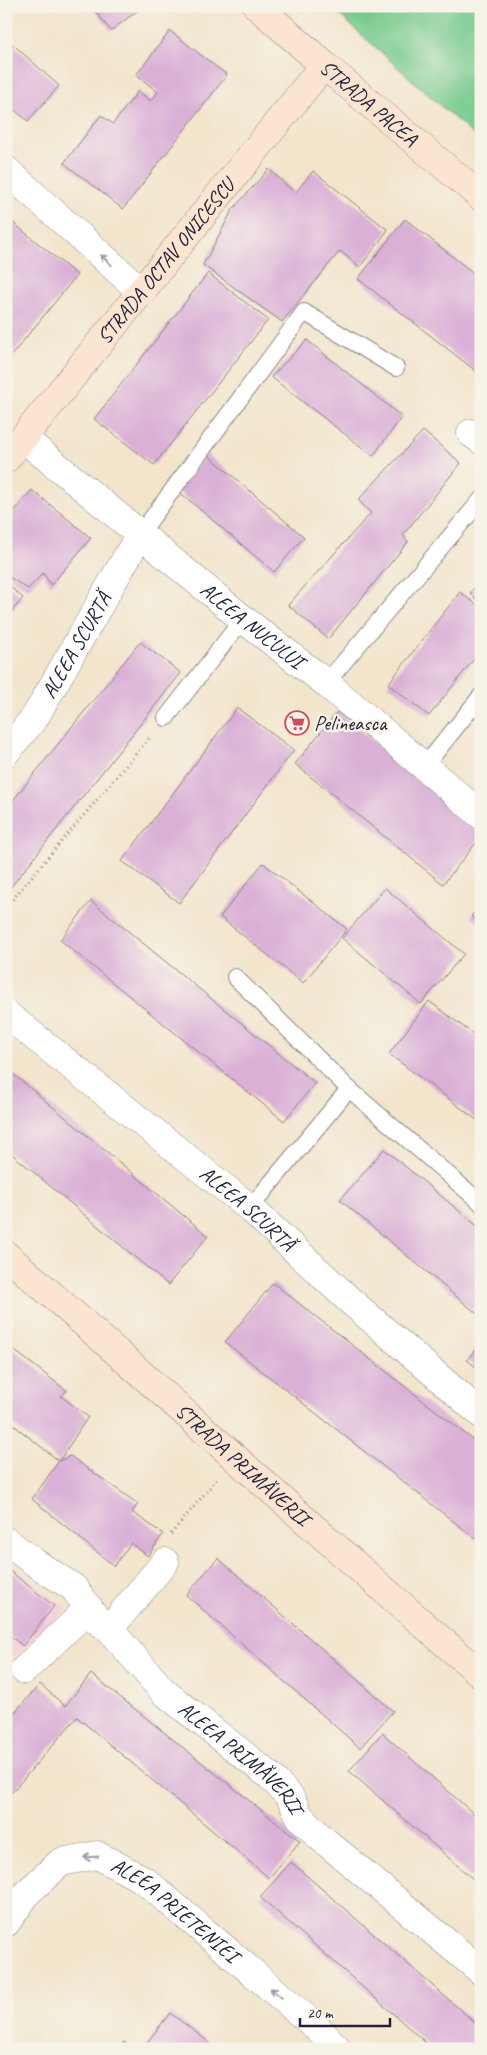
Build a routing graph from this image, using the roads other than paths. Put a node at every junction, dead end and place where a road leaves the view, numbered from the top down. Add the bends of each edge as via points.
1 (257, 6) edge
2 (324, 65) junction
3 (6, 170) edge
4 (481, 197) edge
5 (142, 292) junction
6 (396, 368) dead end
7 (14, 448) edge
8 (481, 500) edge
9 (140, 534) junction
10 (243, 619) junction
11 (326, 683) junction
12 (481, 696) edge
13 (166, 718) road end
14 (6, 752) edge
15 (424, 767) junction
16 (481, 815) edge
17 (235, 977) dead end
18 (6, 1014) edge
19 (349, 1089) junction
20 (481, 1203) edge
21 (250, 1208) junction
22 (6, 1255) edge
23 (481, 1414) edge
24 (6, 1541) edge
25 (165, 1562) dead end
26 (89, 1608) junction
27 (109, 1629) junction
28 (24, 1670) dead end
29 (481, 1674) edge
30 (6, 1923) edge
31 (481, 1971) edge
32 (338, 2049) edge

1 - 2 main road, STRADA PACEA
2 - 4 main road, STRADA PACEA
2 - 5 main road, STRADA OCTAV ONICESCU
5 -> 3 street
5 - 7 main road, STRADA OCTAV ONICESCU
6 - 9 lane via 304,312
7 - 9 street, ALEEA NUCULUI
8 - 11 lane
9 - 10 street, ALEEA NUCULUI
9 - 14 street, ALEEA SCURTĂ via 35,717
10 - 11 street, ALEEA NUCULUI
10 - 13 lane
11 - 15 street, ALEEA NUCULUI
12 - 15 lane
15 - 16 street, ALEEA NUCULUI
17 - 19 lane
18 - 21 street, ALEEA SCURTĂ
19 - 20 lane
19 - 21 lane
21 - 23 street, ALEEA SCURTĂ via 347,1298
22 - 29 main road, STRADA PRIMĂVERII
24 - 26 street, ALEEA PRIMĂVERII via 74,1588
25 - 27 street
26 - 27 street, ALEEA PRIMĂVERII
26 - 28 street
27 - 31 street, ALEEA PRIMĂVERII via 164,1692 269,1775 290,1797 300,1817 320,1837
32 -> 30 street, ALEEA PRIETENIEI via 144,1880 97,1855 61,1862 28,1892

